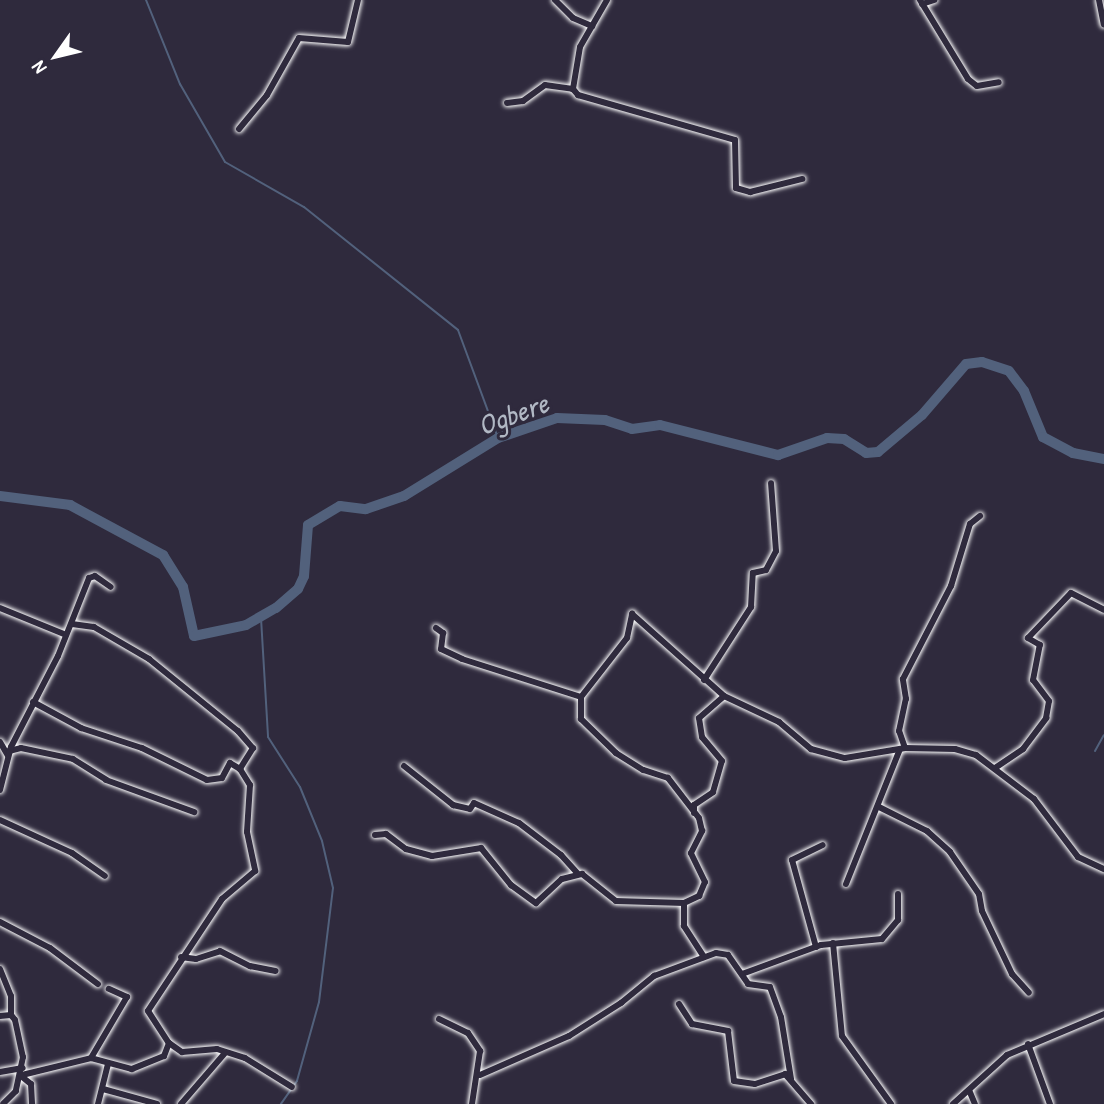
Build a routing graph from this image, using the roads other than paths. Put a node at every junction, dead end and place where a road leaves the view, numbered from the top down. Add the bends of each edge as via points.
1 (358, 0) edge
2 (555, 0) edge
3 (607, 0) edge
4 (934, 0) edge
5 (1099, 0) edge
6 (921, 2) edge
7 (1104, 25) edge
8 (592, 26) junction
9 (999, 82) dead end
10 (573, 89) junction
11 (507, 103) dead end
12 (239, 129) dead end
13 (802, 179) dead end
14 (771, 483) dead end
15 (980, 516) dead end
16 (111, 587) dead end
17 (0, 608) edge
18 (1104, 610) edge
19 (72, 624) junction
20 (436, 628) dead end
21 (66, 635) junction
22 (704, 680) junction
23 (724, 696) junction
24 (581, 697) junction
25 (33, 702) junction
26 (0, 743) edge
27 (902, 749) junction
28 (9, 754) junction
29 (404, 766) dead end
30 (995, 768) junction
31 (240, 769) junction
32 (0, 790) edge
33 (878, 807) junction
34 (194, 812) dead end
35 (694, 813) junction
36 (0, 820) edge
37 (375, 835) dead end
38 (823, 845) dead end
39 (1104, 869) edge
40 (578, 874) junction
41 (105, 876) dead end
42 (846, 884) dead end
43 (898, 894) dead end
44 (684, 903) junction
45 (0, 922) edge
46 (833, 943) junction
47 (816, 947) junction
48 (181, 957) junction
49 (704, 957) junction
50 (0, 969) edge
51 (276, 971) dead end
52 (742, 974) junction
53 (98, 984) dead end
54 (109, 989) dead end
55 (1029, 993) dead end
56 (679, 1004) dead end
57 (1104, 1014) edge
58 (11, 1015) junction
59 (0, 1016) edge
60 (439, 1020) dead end
61 (169, 1043) junction
62 (1028, 1044) junction
63 (225, 1053) junction
64 (91, 1058) junction
65 (108, 1064) junction
66 (0, 1072) edge
67 (22, 1073) junction
68 (480, 1075) junction
69 (791, 1079) junction
70 (292, 1087) dead end
71 (103, 1089) junction
72 (969, 1090) junction
73 (4, 1104) edge
74 (32, 1104) edge
75 (98, 1104) edge
76 (157, 1104) edge
77 (181, 1104) edge
78 (472, 1104) edge
79 (811, 1104) edge
80 (891, 1104) edge
81 (953, 1104) edge
82 (975, 1104) edge
83 (1050, 1104) edge

1 - 12 street via 348,42 299,38 267,95
2 - 8 street via 573,18
3 - 8 street
4 - 6 street
5 - 7 street
6 - 9 street via 968,79 977,86
8 - 10 street via 580,47
10 - 11 street via 545,85 523,101
10 - 13 street via 589,101 735,140 736,188 750,192
14 - 22 street via 776,551 766,570 753,573 751,607
15 - 27 street via 970,524 951,586 903,679
16 - 19 street via 95,576 89,578
17 - 21 street
18 - 30 street via 1071,593 1028,638 1040,645 1033,680 1049,701 1046,718 1023,749
19 - 21 street
19 - 31 street via 94,627 149,659 238,731 253,748
20 - 24 street via 443,633 442,649 462,659
21 - 25 street
22 - 23 street
22 - 24 street via 632,614 627,638
23 - 27 street via 779,722 811,749 845,758
23 - 35 street via 699,718 702,737 722,761 713,792 696,802
24 - 35 street via 581,719 607,747 643,770 668,778
25 - 28 street
25 - 31 street via 81,728 142,748 207,780 222,778 230,763
26 - 28 street
27 - 30 street via 955,749
27 - 33 street
28 - 32 street
28 - 34 street via 21,748 73,759 106,780
29 - 40 street via 453,805 470,809 474,803 519,823
30 - 39 street via 1034,799 1077,857
31 - 48 street via 251,790 247,832 255,870 222,898
33 - 42 street
33 - 55 street via 928,831 961,866 979,894 982,911 1012,974
35 - 44 street via 702,831 691,853 705,882 699,896
36 - 41 street via 72,853
37 - 40 street via 386,834 406,849 432,856 481,848 511,885 536,903 562,879
38 - 47 street via 792,860
40 - 44 street via 591,877 616,901
43 - 46 street via 898,920 883,939
44 - 49 street via 684,926
45 - 53 street via 50,948
46 - 47 street
46 - 80 street via 842,1036
47 - 52 street
48 - 51 street via 196,959 220,951 250,966
48 - 61 street via 148,1011
49 - 52 street via 728,955
49 - 68 street via 654,976 569,1036
50 - 58 street via 11,996
52 - 69 street via 748,984 770,987 781,1017
54 - 64 street via 127,997
56 - 69 street via 692,1024 728,1031 734,1081 755,1084 778,1073
57 - 62 street
58 - 59 street
58 - 67 street via 19,1030
60 - 68 street via 475,1041 482,1060
61 - 63 street via 186,1053 218,1049
61 - 65 street via 163,1056 144,1067
62 - 72 street via 1007,1055
62 - 83 street
63 - 70 street via 250,1061
63 - 77 street
64 - 65 street
64 - 67 street
65 - 71 street
66 - 67 street
67 - 73 street
67 - 74 street via 31,1084
68 - 78 street
69 - 79 street
71 - 75 street
71 - 76 street
72 - 81 street
72 - 82 street

